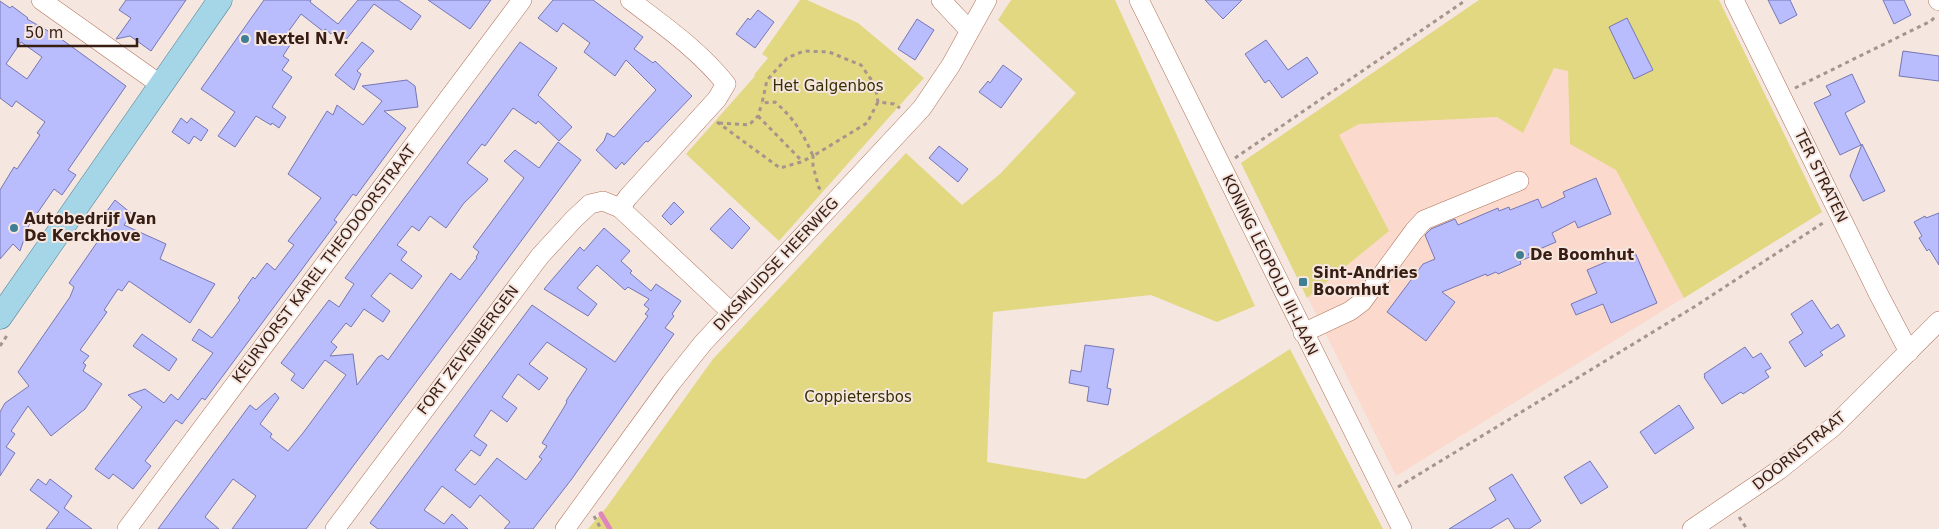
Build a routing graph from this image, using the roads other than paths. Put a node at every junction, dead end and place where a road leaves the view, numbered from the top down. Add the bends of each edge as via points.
1 (40, 0) edge
2 (220, 0) edge
3 (522, 0) edge
4 (630, 0) edge
5 (941, 0) edge
6 (987, 0) edge
7 (1139, 0) edge
8 (1734, 0) edge
9 (969, 30) junction
10 (161, 85) junction
11 (1519, 181) dead end
12 (620, 208) junction
13 (731, 312) junction
14 (0, 318) edge
15 (1939, 320) edge
16 (1303, 332) junction
17 (1909, 352) junction
18 (127, 529) edge
19 (335, 529) edge
20 (565, 529) edge
21 (1402, 529) edge
22 (1692, 529) edge

1 - 10 street
2 - 10 main road
3 - 18 street, KEURVORST KAREL THEODOORSTRAAT
4 - 12 street via 672,32 726,84 717,99 712,118
5 - 9 street
6 - 9 street, DIKSMUIDSE HEERWEG
7 - 16 street, KONING LEOPOLD III-LAAN
8 - 17 street, TER STRATEN
9 - 13 street, DIKSMUIDSE HEERWEG via 951,65 920,110
10 - 14 main road
11 - 16 street via 1424,220 1362,302 1350,311
12 - 13 street, FORT ZEVENBERGEN
12 - 19 street, FORT ZEVENBERGEN via 603,201 590,204 540,256
13 - 20 street, DIKSMUIDSE HEERWEG via 671,383
15 - 17 street, DOORNSTRAAT
16 - 21 street, KONING LEOPOLD III-LAAN
17 - 22 street, DOORNSTRAAT via 1833,427 1779,470

